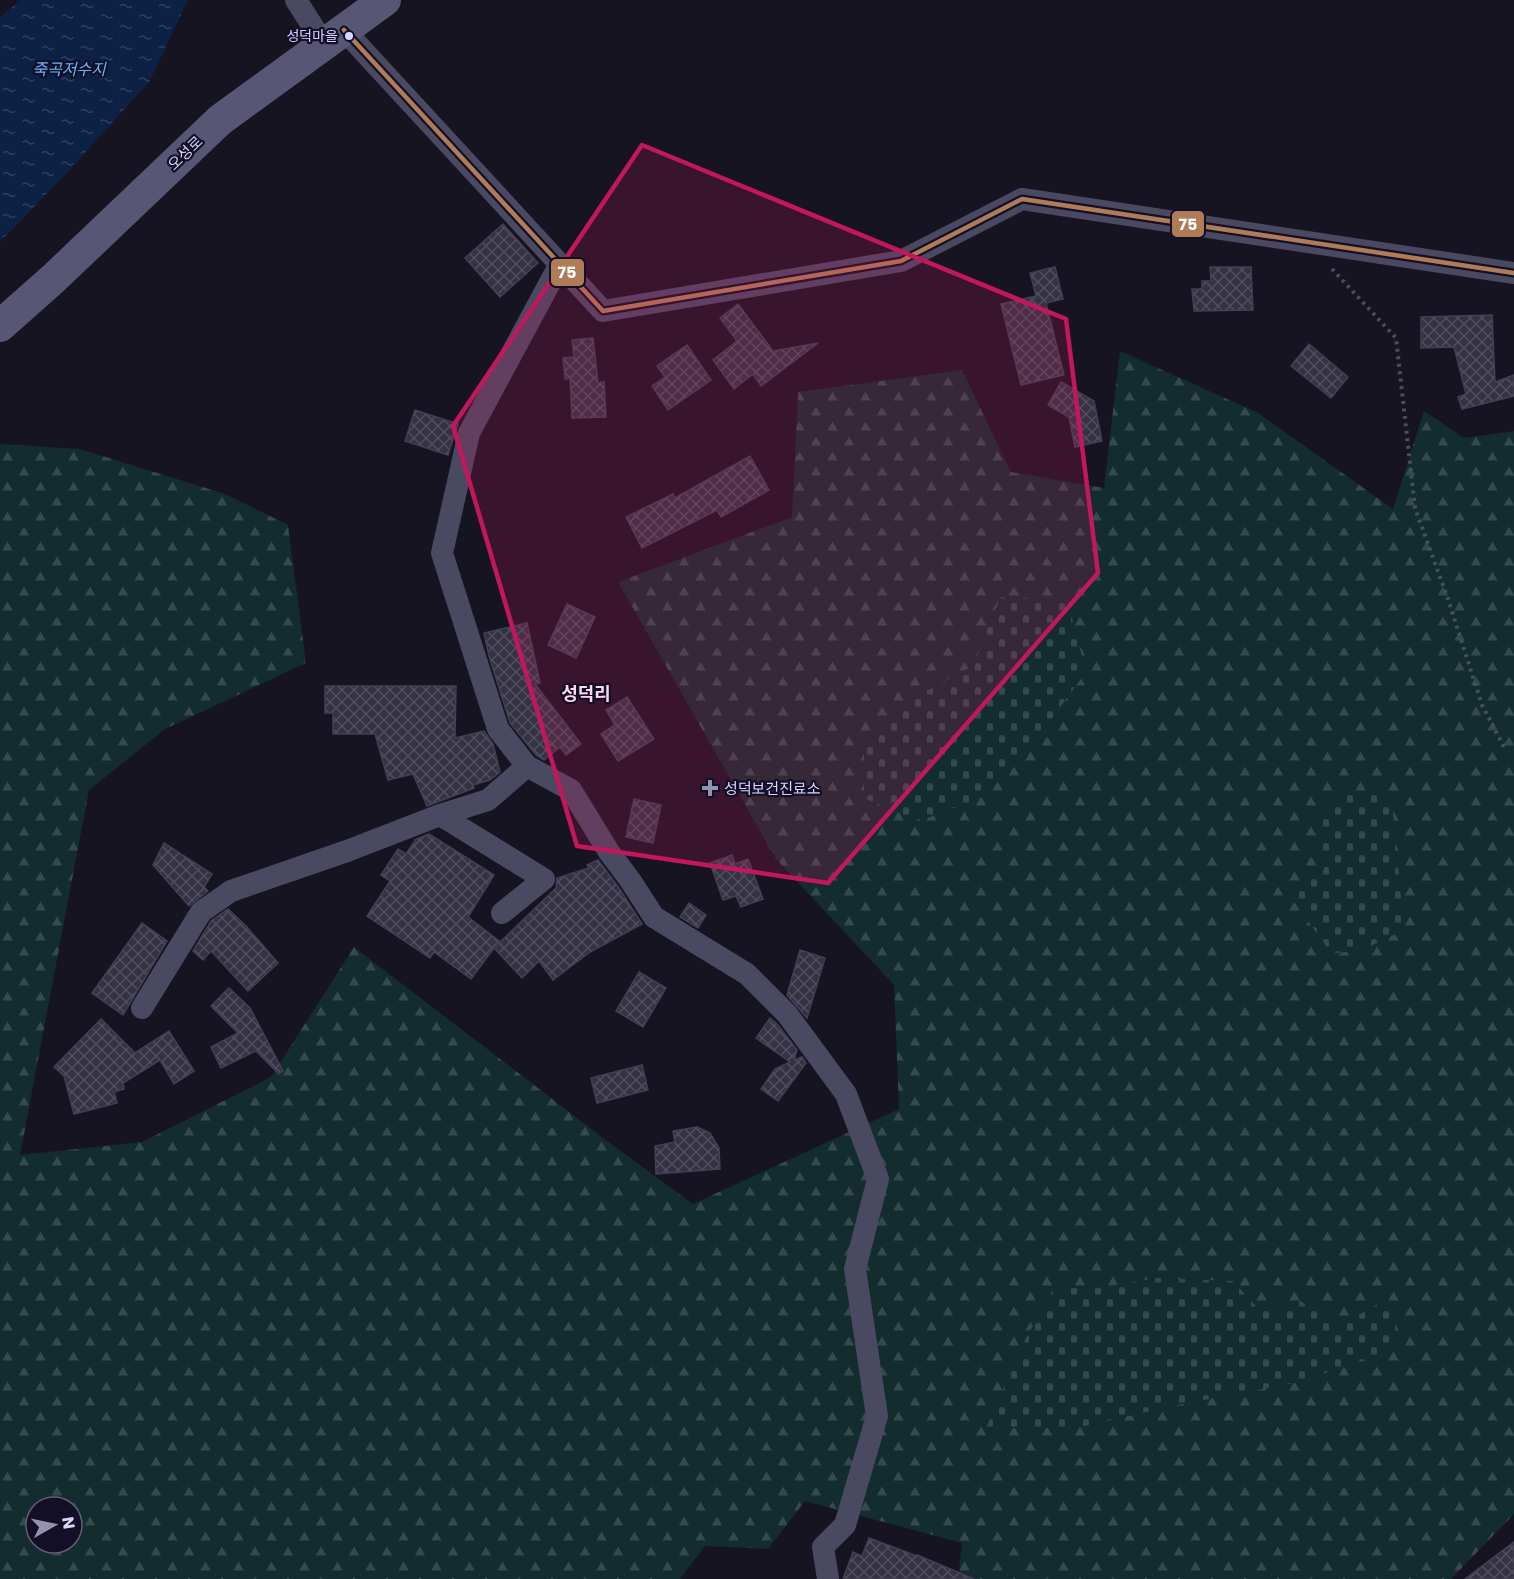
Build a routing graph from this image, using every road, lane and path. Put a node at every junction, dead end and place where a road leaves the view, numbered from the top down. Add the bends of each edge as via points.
1 (296, 0) edge
2 (385, 0) edge
3 (334, 37) junction
4 (1308, 242) junction
5 (560, 264) junction
6 (1514, 273) edge
7 (0, 326) edge
8 (1504, 747) dead end
9 (527, 766) junction
10 (440, 815) junction
11 (502, 913) dead end
12 (142, 1008) dead end
13 (828, 1579) edge

1 - 3 street
2 - 3 main road, 오성로
3 - 5 street
3 - 7 main road, 오성로 via 220,120
4 - 5 street via 1022,200 901,261 603,311
4 - 6 street
4 - 8 path via 1395,338 1415,508 1482,705
5 - 9 street via 469,433 442,553 498,729
9 - 10 street via 488,800
9 - 13 street via 572,790 654,917 747,974 788,1014 846,1094 878,1179 855,1269 877,1416 845,1524 823,1547
10 - 11 street via 544,879
10 - 12 street via 231,891 201,912

